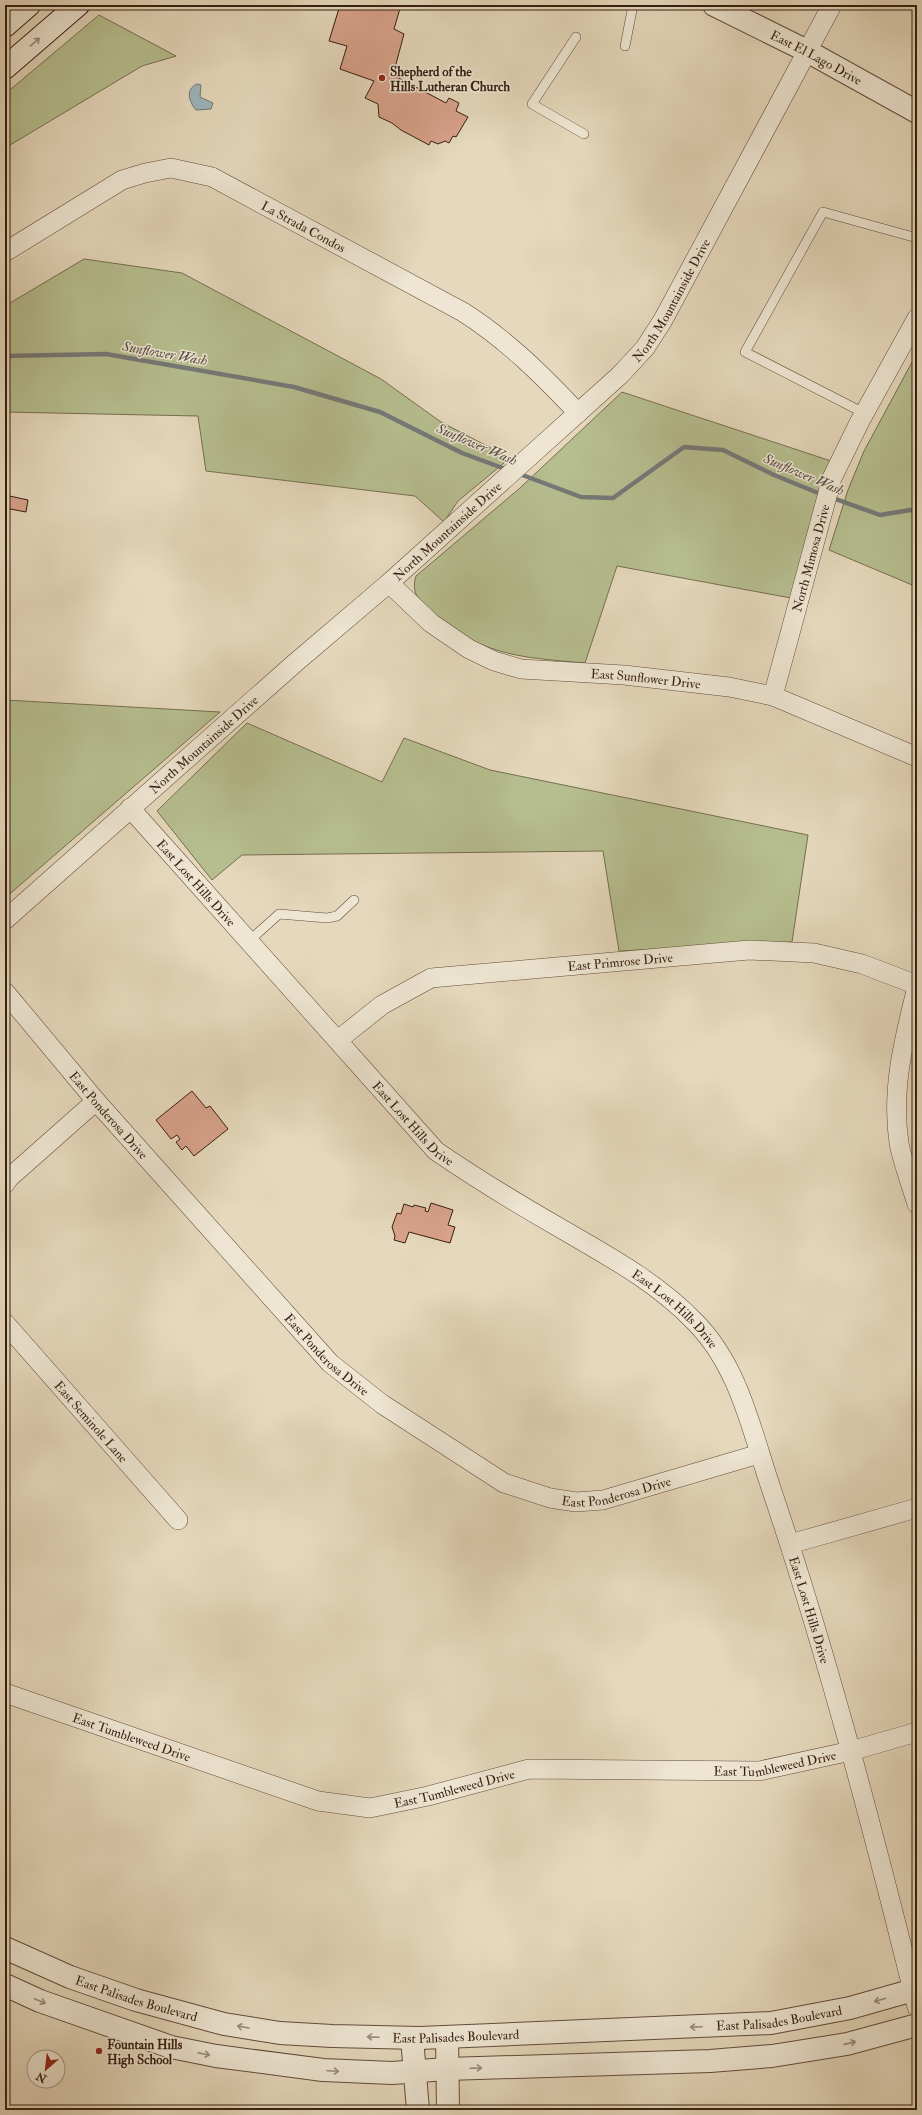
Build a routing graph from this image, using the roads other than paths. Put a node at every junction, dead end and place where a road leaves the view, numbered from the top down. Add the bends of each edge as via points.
1 (29, 5) edge
2 (78, 5) edge
3 (633, 5) edge
4 (714, 5) edge
5 (832, 5) edge
6 (5, 26) edge
7 (576, 37) dead end
8 (625, 46) dead end
9 (807, 51) junction
10 (5, 68) edge
11 (917, 112) edge
12 (584, 134) dead end
13 (917, 238) edge
14 (5, 252) edge
15 (917, 318) edge
16 (578, 412) junction
17 (864, 413) junction
18 (390, 583) junction
19 (773, 696) junction
20 (917, 757) edge
21 (130, 808) junction
22 (354, 900) dead end
23 (5, 920) edge
24 (249, 941) junction
25 (917, 986) edge
26 (5, 992) edge
27 (338, 1040) junction
28 (96, 1101) junction
29 (5, 1184) edge
30 (917, 1204) edge
31 (5, 1323) edge
32 (759, 1454) junction
33 (917, 1508) edge
34 (178, 1520) dead end
35 (790, 1544) junction
36 (5, 1693) edge
37 (917, 1732) edge
38 (851, 1751) junction
39 (5, 1948) edge
40 (911, 1959) edge
41 (5, 1985) edge
42 (916, 1995) edge
43 (917, 2025) edge
44 (447, 2037) junction
45 (412, 2038) junction
46 (447, 2069) junction
47 (415, 2071) junction
48 (418, 2110) edge
49 (448, 2110) edge

1 - 6 street
10 -> 2 street
3 - 8 lane
4 - 9 street, East El Lago Drive
5 - 9 street, North Mountainside Drive
7 - 12 lane via 532,104
9 - 11 street, East El Lago Drive
9 - 16 street, North Mountainside Drive via 651,338 620,375
13 - 17 lane via 823,212 745,352
14 - 16 street, La Strada Condos via 122,180 171,168 195,172 212,177 484,325 522,356
15 - 17 street, North Mimosa Drive
16 - 18 street, North Mountainside Drive
17 - 19 street, North Mimosa Drive via 832,478
18 - 19 street, East Sunflower Drive via 431,623 469,649 494,661 521,669 729,686
18 - 21 street, North Mountainside Drive
19 - 20 street, East Sunflower Drive
21 - 23 street, North Mountainside Drive
21 - 24 street, East Lost Hills Drive
22 - 24 lane via 337,916 327,918 279,914
24 - 27 street, East Lost Hills Drive
25 - 27 street, East Primrose Drive via 862,964 814,953 749,950 431,978 382,1004
25 - 30 street via 902,1046 895,1095 899,1144
26 - 28 street, East Ponderosa Drive
27 - 32 street, East Lost Hills Drive via 436,1151 491,1189 629,1268 665,1294 697,1324 723,1356 740,1392
28 - 29 street
28 - 32 street, East Ponderosa Drive via 330,1363 382,1404 504,1483 550,1498 576,1502 603,1500
31 - 34 street, East Seminole Lane
32 - 35 street, East Lost Hills Drive
33 - 35 street
35 - 38 street, East Lost Hills Drive
36 - 38 street, East Tumbleweed Drive via 318,1801 370,1808 428,1796 529,1769 759,1771
37 - 38 street, East Tumbleweed Drive
38 - 40 street, East Lost Hills Drive
45 -> 39 street, East Palisades Boulevard via 280,2033 224,2024 129,1998 70,1977
40 - 42 street, East Lost Hills Drive
41 -> 47 street via 40,2002 171,2047 216,2056 323,2070 392,2073
42 -> 44 street, East Palisades Boulevard via 771,2023
46 -> 43 street via 772,2056 847,2044
44 - 45 street, East Palisades Boulevard
44 - 46 street
45 - 47 street
46 - 47 street
46 - 49 street
47 - 48 street

